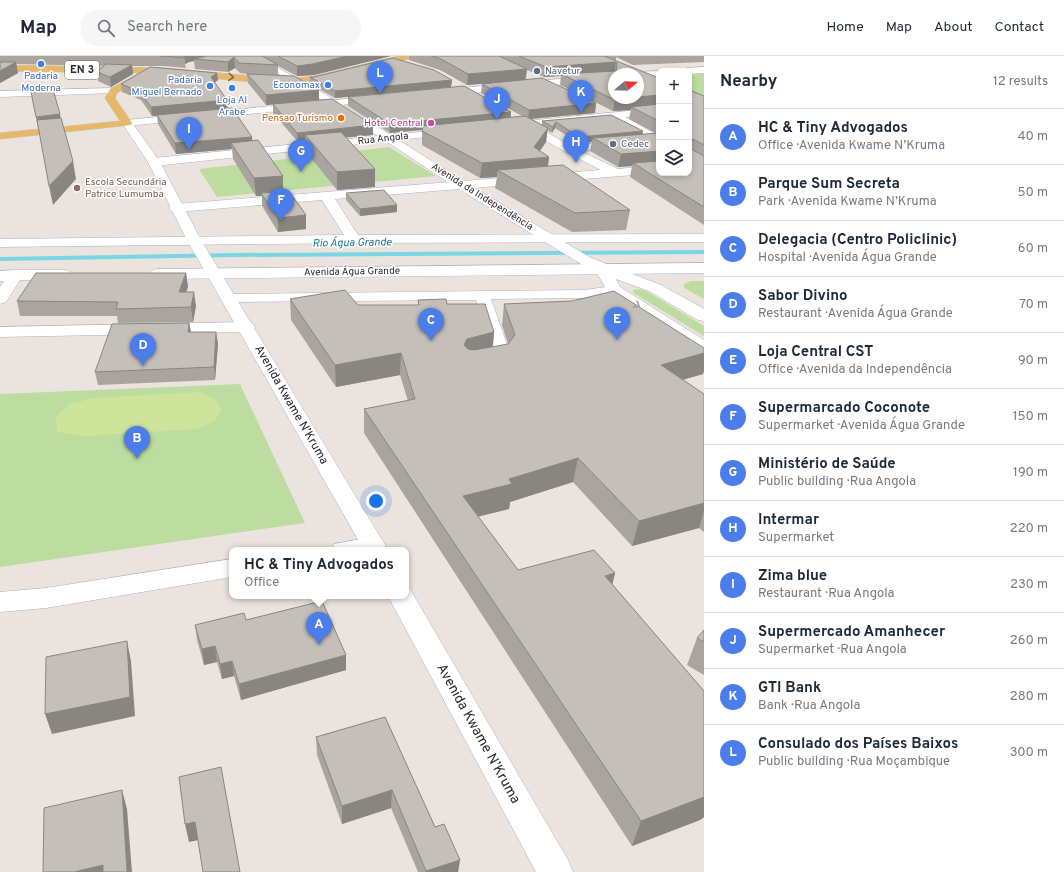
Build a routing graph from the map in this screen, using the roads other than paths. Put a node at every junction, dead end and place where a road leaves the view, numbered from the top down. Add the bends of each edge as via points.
1 (251, 56) edge
2 (393, 60) joint
3 (410, 60) edge
4 (194, 65) dead end
5 (0, 68) edge
6 (704, 70) edge
7 (149, 71) junction
8 (164, 71) junction
9 (692, 71) edge
10 (525, 74) edge
11 (644, 74) edge
12 (656, 74) edge
13 (608, 77) edge
14 (644, 77) edge
15 (297, 81) junction
16 (545, 82) junction
17 (656, 82) edge
18 (454, 83) edge
19 (466, 90) junction
20 (113, 91) junction
21 (566, 92) edge
22 (0, 94) edge
23 (427, 94) edge
24 (389, 98) edge
25 (479, 98) edge
26 (334, 103) junction
27 (594, 106) edge
28 (656, 111) edge
29 (615, 116) junction
30 (512, 117) edge
31 (127, 123) junction
32 (525, 124) junction
33 (495, 128) edge
34 (465, 131) edge
35 (0, 136) edge
36 (390, 139) junction
37 (656, 139) edge
38 (656, 140) edge
39 (642, 141) edge
40 (627, 143) edge
41 (568, 149) junction
42 (154, 162) junction
43 (656, 169) edge
44 (615, 172) junction
45 (461, 184) junction
46 (327, 197) junction
47 (176, 208) junction
48 (704, 238) edge
49 (354, 239) junction
50 (555, 242) junction
51 (0, 243) edge
52 (203, 256) junction
53 (602, 268) junction
54 (704, 268) edge
55 (142, 274) edge
56 (16, 275) junction
57 (79, 275) edge
58 (0, 276) edge
59 (614, 290) junction
60 (482, 295) junction
61 (229, 298) junction
62 (0, 299) edge
63 (704, 316) edge
64 (246, 327) junction
65 (0, 332) edge
66 (704, 348) edge
67 (472, 366) edge
68 (373, 547) edge
69 (229, 568) edge
70 (403, 599) edge
71 (0, 602) edge
72 (555, 872) edge

1 - 15 street, Avenida da Independência
2 - 3 street
2 - 15 main road
4 - 8 main road
5 - 7 main road, EN 3
6 - 9 street
7 - 8 main road, EN 3
7 - 20 main road
8 -> 15 main road
10 - 16 street
11 - 12 street
13 - 16 street
14 - 17 street
15 - 26 street, Avenida da Independência
16 - 19 street
16 - 21 street
18 - 19 street
19 - 23 street
19 - 25 street
20 - 22 street
20 - 31 main road via 110,98
24 - 26 street
26 - 31 street
26 - 36 street, Avenida da Independência
27 - 29 street
28 - 29 street
29 - 32 street
29 - 37 street
30 - 32 street
31 - 35 main road
31 - 42 street, Avenida Kwame N’Kruma
32 - 33 street
32 - 41 street
34 - 36 street, Rua Angola
36 - 42 street, Rua Angola
36 - 45 street, Avenida da Independência
38 - 39 lane
40 - 41 lane
41 - 44 street
42 - 47 street, Avenida Kwame N’Kruma
43 - 44 street
44 - 45 street
45 - 46 street
45 - 50 street, Avenida da Independência
46 - 47 street
46 - 49 street
47 - 52 street, Avenida Kwame N’Kruma
48 - 50 street, Avenida Água Grande
49 - 50 street, Avenida Água Grande
49 - 52 street, Avenida Água Grande
50 - 53 street, Avenida da Independência
51 - 52 street, Avenida Água Grande
52 - 53 street, Avenida Água Grande
52 - 55 street, Avenida Água Grande
52 - 61 street, Avenida Kwame N’Kruma
53 - 54 street, Avenida Água Grande
53 - 59 street
53 - 63 street, Avenida da Independência via 655,288
56 - 57 street
56 - 58 street
56 - 62 street
59 - 60 lane via 584,294
59 -> 66 street
60 - 61 lane
60 - 67 lane via 503,356 499,360
61 - 64 street, Avenida Kwame N’Kruma
64 - 65 street
64 - 68 street, Avenida Kwame N’Kruma
69 - 71 street via 46,598
70 - 72 street, Avenida Kwame N’Kruma

